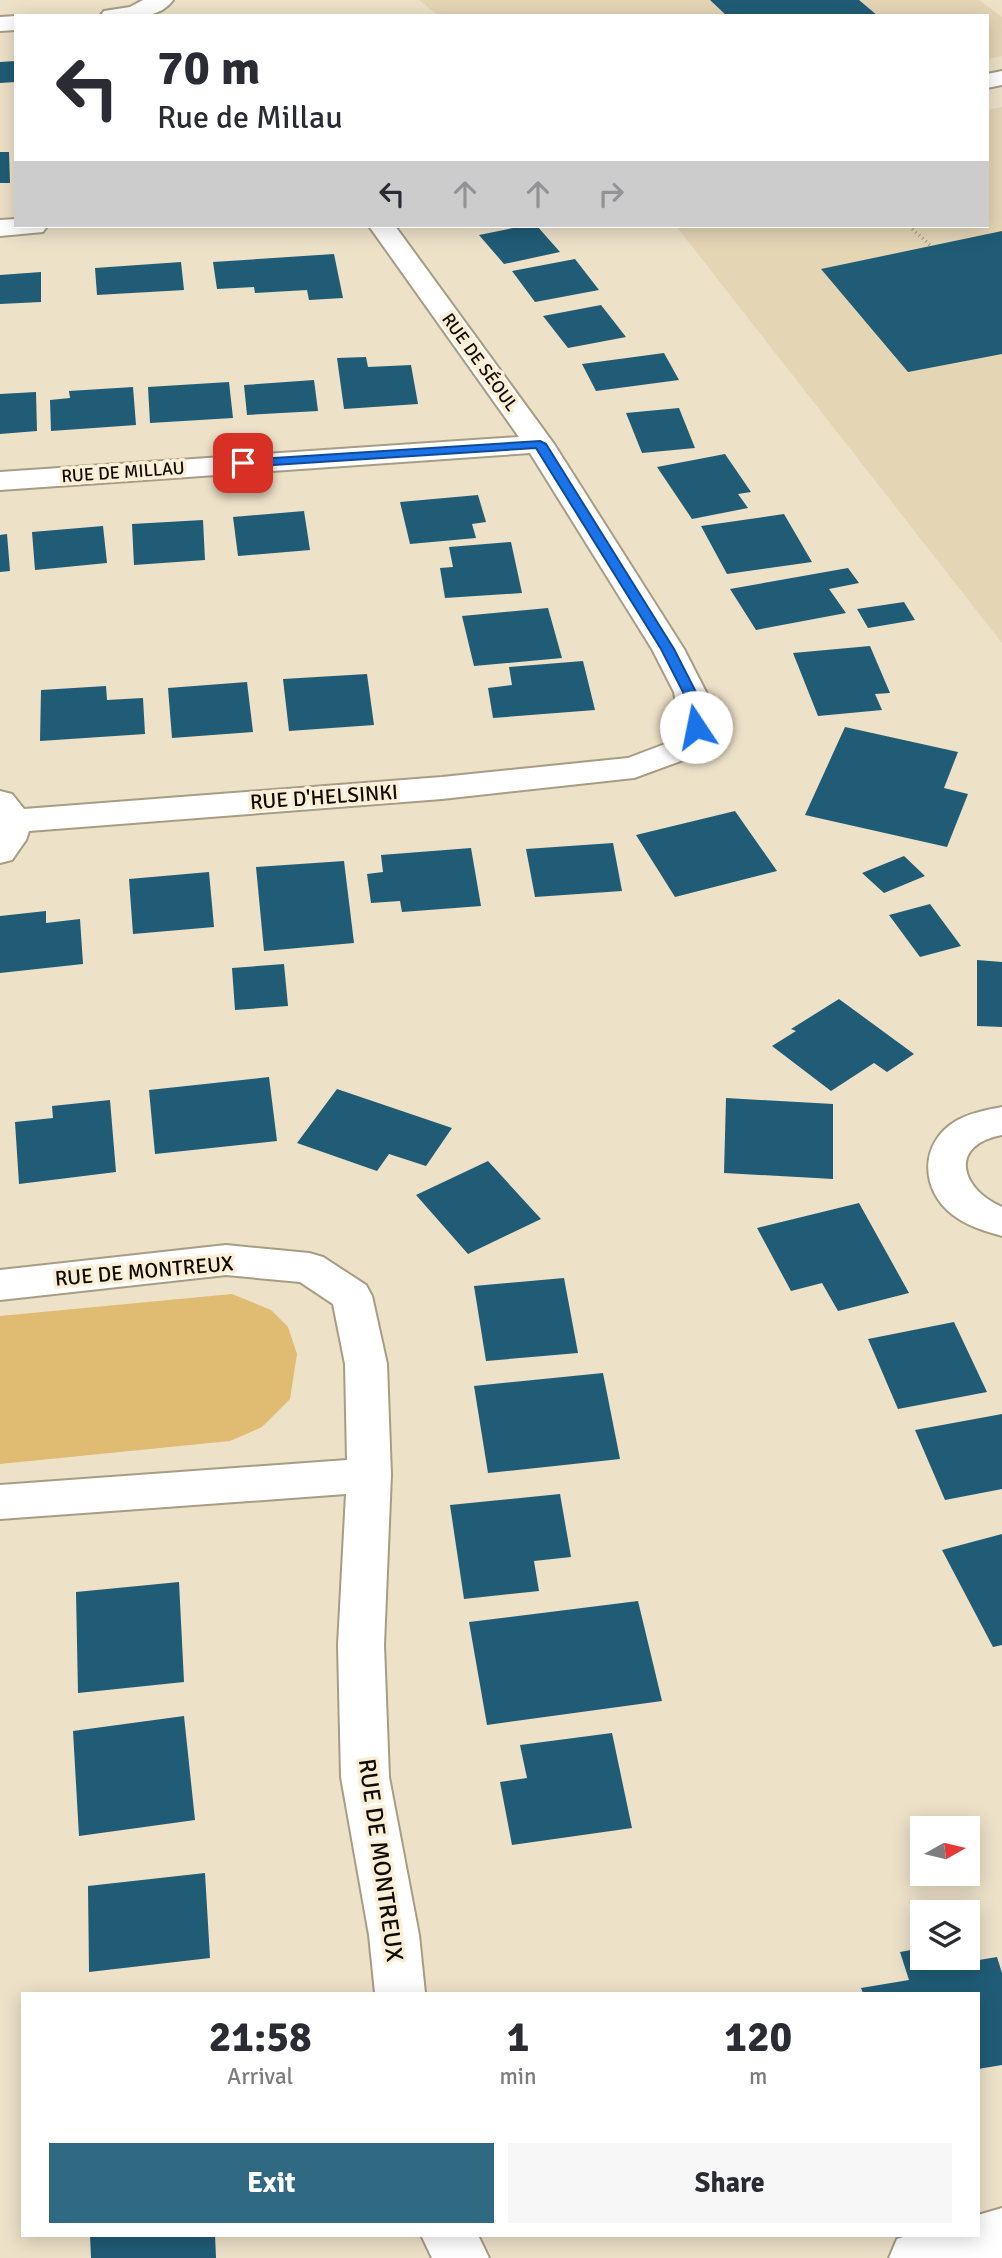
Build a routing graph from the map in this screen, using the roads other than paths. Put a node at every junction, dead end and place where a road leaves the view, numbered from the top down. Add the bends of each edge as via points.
1 (160, 0) edge
2 (128, 14) edge
3 (383, 228) edge
4 (540, 444) junction
5 (0, 481) edge
6 (634, 768) joint
7 (7, 811) edge
8 (0, 852) edge
9 (1002, 1121) edge
10 (1002, 1222) edge
11 (0, 1285) edge
12 (369, 1475) junction
13 (0, 1502) edge
14 (400, 1992) edge
15 (1002, 2234) edge
16 (449, 2237) edge
17 (462, 2258) edge
18 (916, 2258) edge

1 - 2 street
3 - 4 street, RUE DE SÉOUL
4 - 5 street, RUE DE MILLAU
4 - 6 street, RUE DE SÉOUL via 690,692 696,727 677,751
6 - 7 street, RUE D'HELSINKI via 442,788
7 - 8 street, RUE D'HELSINKI via 11,836
9 - 10 street via 971,1129 955,1140 947,1154 946,1171 951,1188 965,1203
11 - 12 street, RUE DE MONTREUX via 226,1260 309,1268 352,1296 366,1364
12 - 13 street
12 - 14 street, RUE DE MONTREUX via 361,1645 365,1777
15 - 18 street
16 - 17 street

